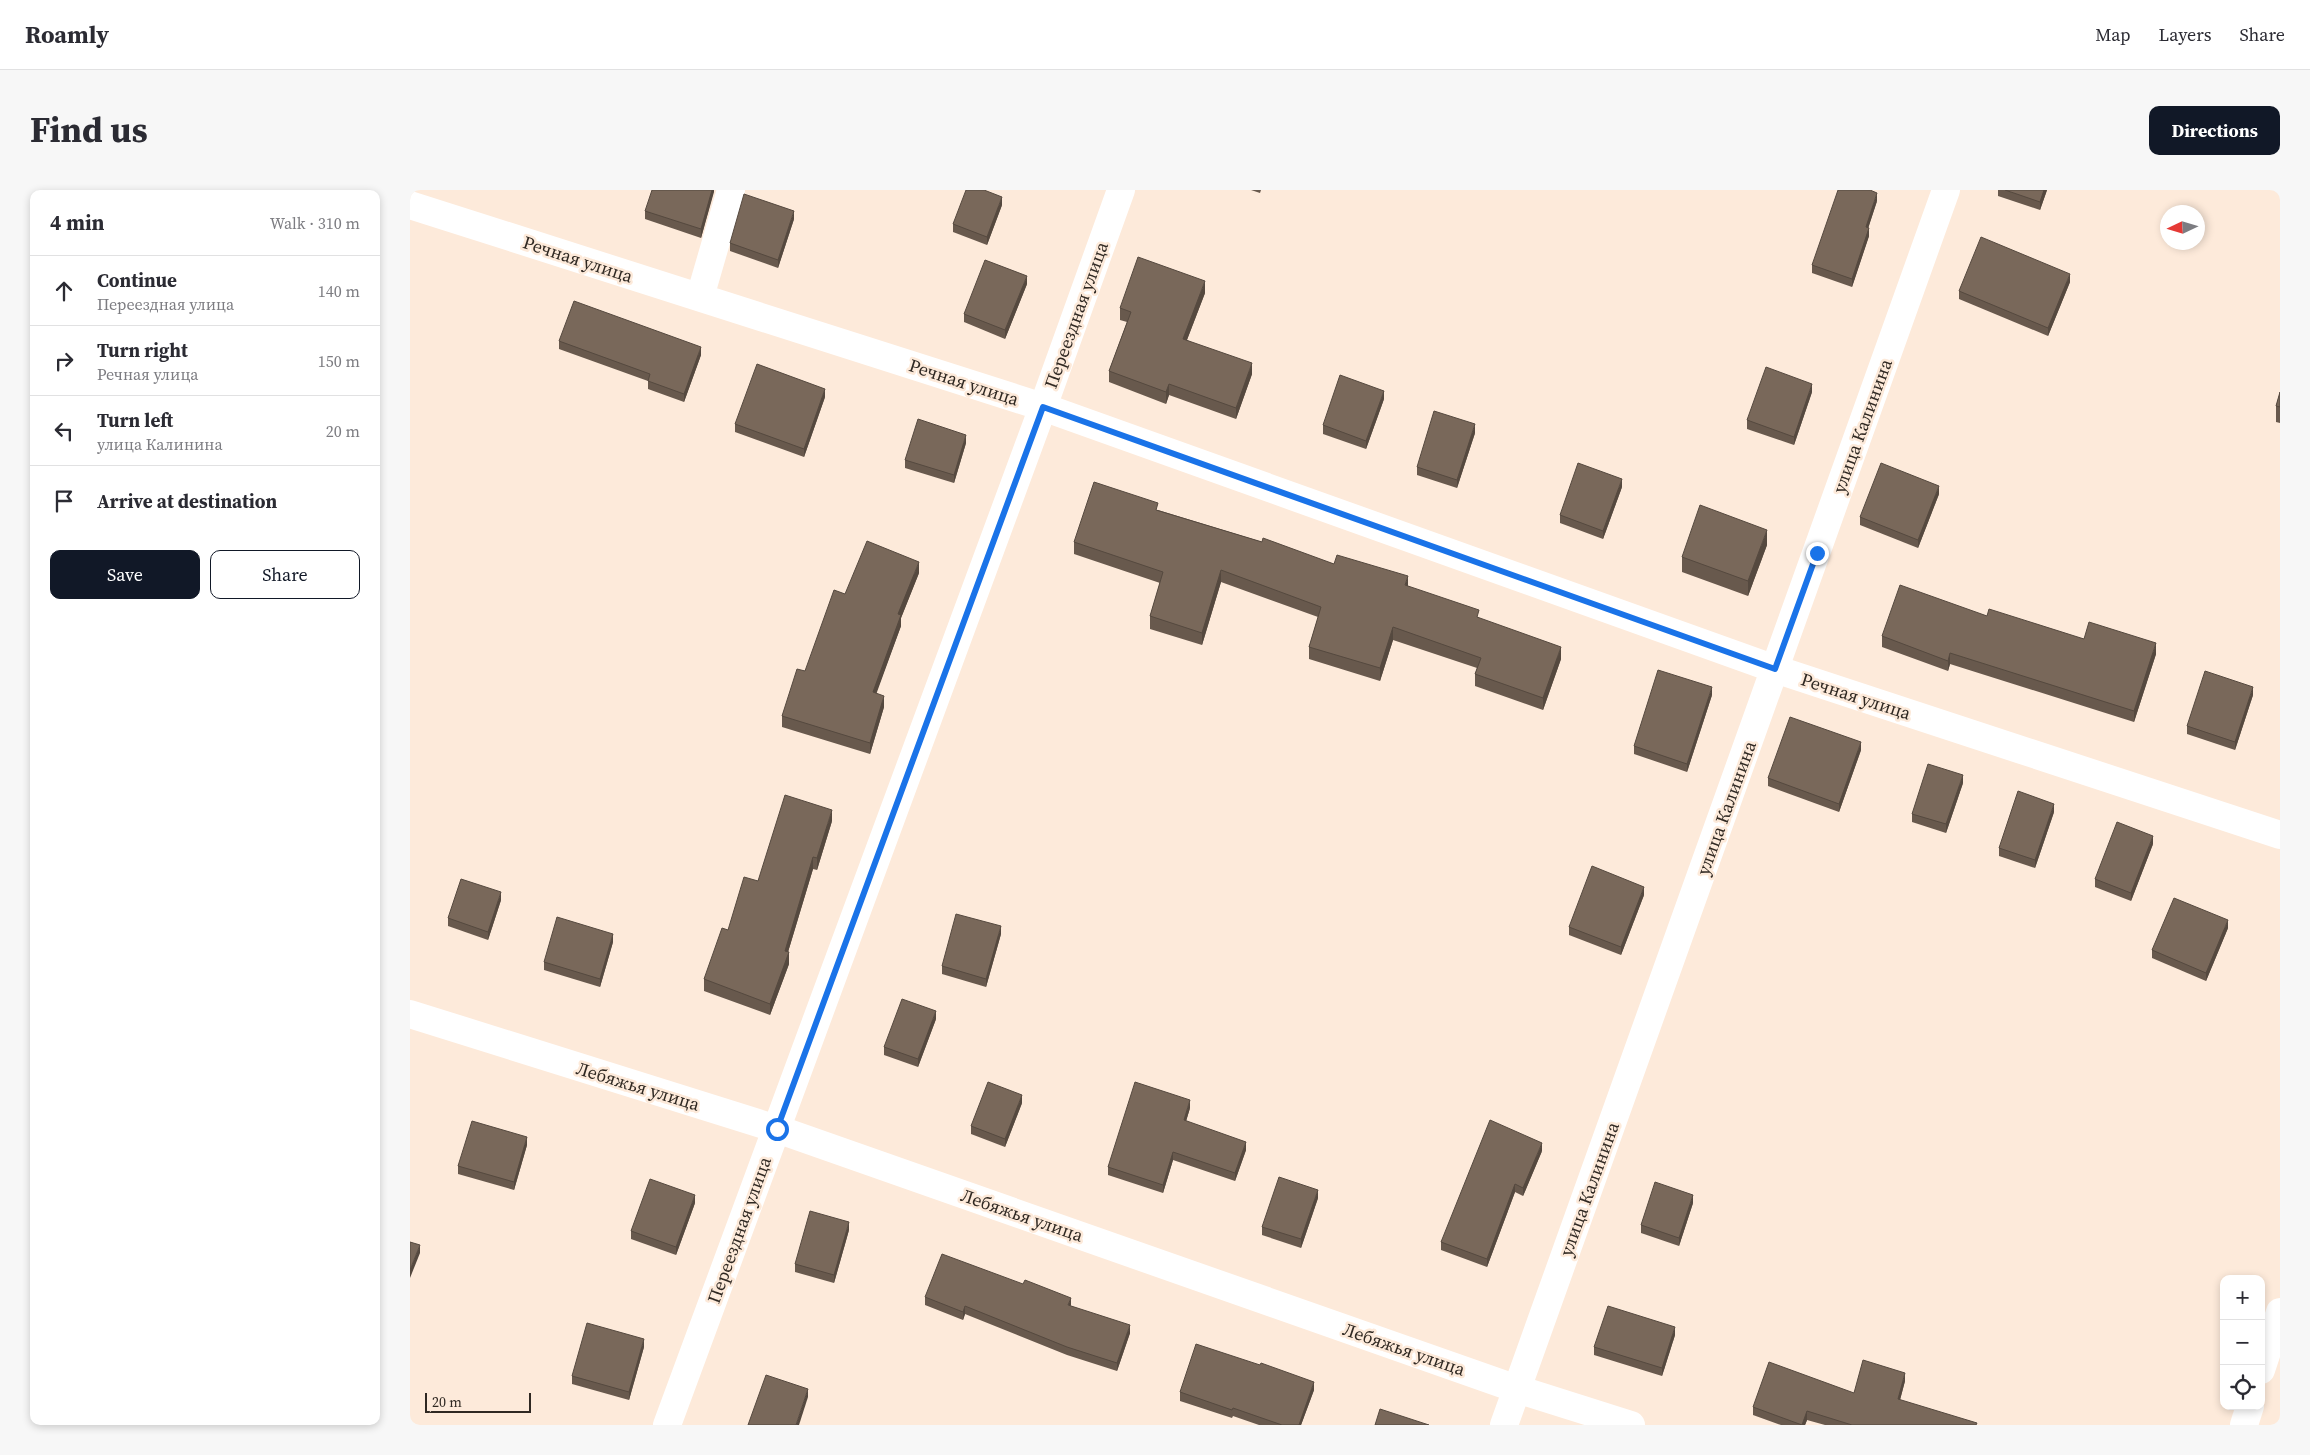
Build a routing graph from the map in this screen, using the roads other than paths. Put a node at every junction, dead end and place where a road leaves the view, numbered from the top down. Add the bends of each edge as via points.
1 (731, 190) edge
2 (1120, 190) edge
3 (1946, 190) edge
4 (410, 205) edge
5 (700, 298) junction
6 (1043, 407) junction
7 (1775, 669) junction
8 (2280, 834) edge
9 (410, 1014) edge
10 (777, 1129) junction
11 (2280, 1312) edge
12 (2263, 1365) edge
13 (1517, 1389) junction
14 (2249, 1410) edge
15 (667, 1425) edge
16 (1504, 1425) edge
17 (1631, 1425) edge
18 (2244, 1425) edge

1 - 5 street
2 - 6 street, Переездная улица
3 - 7 street, улица Калинина
4 - 5 street, Речная улица
5 - 6 street, Речная улица
6 - 7 street, Речная улица
6 - 10 street, Переездная улица
7 - 8 street, Речная улица
7 - 13 street, улица Калинина
9 - 10 street, Лебяжья улица
10 - 13 street, Лебяжья улица
10 - 15 street, Переездная улица
11 - 12 street
13 - 16 street, улица Калинина
13 - 17 street, Лебяжья улица
14 - 18 street

